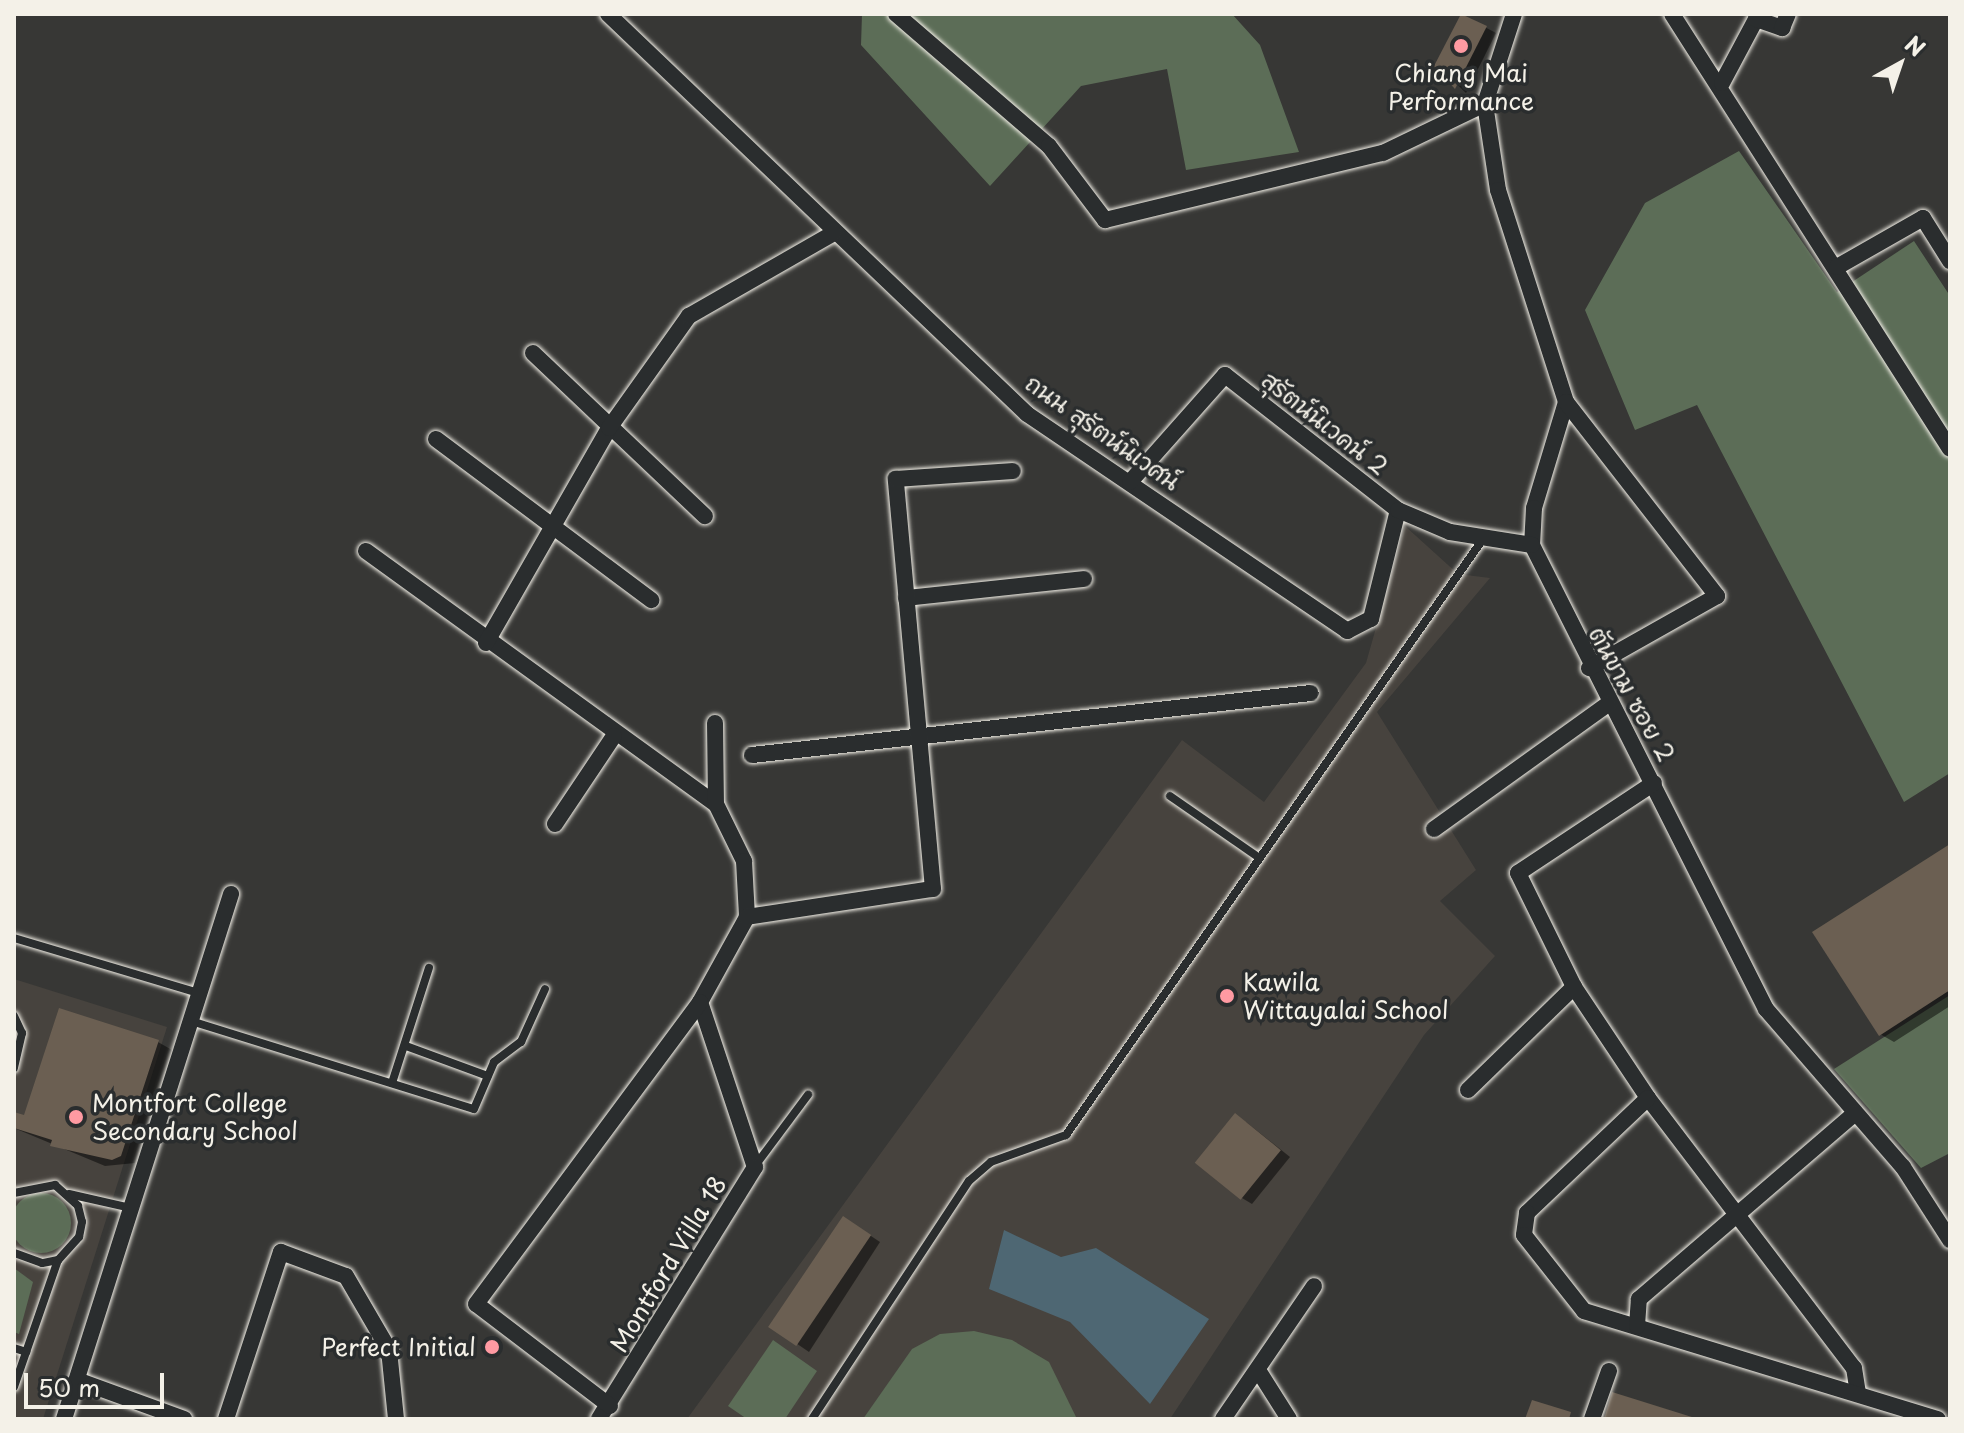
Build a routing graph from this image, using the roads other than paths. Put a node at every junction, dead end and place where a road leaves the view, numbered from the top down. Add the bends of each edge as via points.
1 (608, 14) edge
2 (896, 14) edge
3 (1672, 14) edge
4 (1788, 14) edge
5 (1512, 15) edge
6 (1722, 83) junction
7 (1485, 104) junction
8 (834, 233) junction
9 (1950, 261) edge
10 (1837, 267) junction
11 (533, 353) dead end
12 (1566, 402) junction
13 (609, 428) junction
14 (436, 439) dead end
15 (1950, 449) edge
16 (1013, 471) dead end
17 (1130, 482) junction
18 (1398, 510) junction
19 (705, 516) dead end
20 (553, 529) junction
21 (1483, 539) junction
22 (1532, 545) junction
23 (366, 551) dead end
24 (1084, 579) dead end
25 (906, 598) junction
26 (651, 600) dead end
27 (486, 643) junction
28 (1589, 668) junction
29 (1311, 693) dead end
30 (1608, 704) junction
31 (715, 723) dead end
32 (614, 736) junction
33 (918, 737) junction
34 (752, 755) dead end
35 (1654, 783) junction
36 (1170, 796) dead end
37 (716, 804) junction
38 (555, 824) dead end
39 (1434, 829) dead end
40 (1258, 857) junction
41 (231, 894) dead end
42 (747, 917) junction
43 (14, 938) edge
44 (429, 968) dead end
45 (1574, 987) junction
46 (545, 989) dead end
47 (199, 993) junction
48 (700, 1002) junction
49 (14, 1016) edge
50 (191, 1020) junction
51 (406, 1046) junction
52 (14, 1068) edge
53 (488, 1076) junction
54 (392, 1083) junction
55 (1468, 1090) dead end
56 (808, 1095) dead end
57 (1648, 1098) junction
58 (1855, 1113) junction
59 (755, 1167) junction
60 (15, 1191) edge
61 (69, 1193) junction
62 (131, 1208) junction
63 (1732, 1212) junction
64 (1950, 1240) edge
65 (14, 1253) edge
66 (58, 1260) junction
67 (1314, 1286) dead end
68 (1637, 1326) junction
69 (14, 1348) edge
70 (26, 1352) junction
71 (1258, 1370) junction
72 (1609, 1371) dead end
73 (77, 1380) junction
74 (14, 1387) edge
75 (1858, 1394) junction
76 (605, 1412) edge
77 (64, 1419) edge
78 (184, 1419) edge
79 (226, 1419) edge
80 (396, 1419) edge
81 (812, 1419) edge
82 (1223, 1419) edge
83 (1289, 1419) edge
84 (1592, 1419) edge
85 (1938, 1419) edge

1 - 8 street, ถนน สุรัตน์นิเวศน์
2 - 7 street via 1049,146 1105,220 1383,153
3 - 6 street
4 - 6 street via 1782,28 1756,19
5 - 7 street
6 - 10 street
7 - 12 street via 1498,190
8 - 13 street via 689,316
8 - 17 street, ถนน สุรัตน์นิเวศน์ via 1027,414
9 - 10 street via 1923,218
10 - 15 street
11 - 13 street
12 - 22 street, ตันขาม ซอย 2 via 1534,508
12 - 28 street via 1717,596
13 - 19 street
13 - 20 street
14 - 20 street
16 - 25 street via 896,479
17 - 18 street, สุรัตน์นิเวคน์ 2 via 1225,375
17 - 18 street, ถนน สุรัตน์นิเวศน์ via 1347,631 1371,619
18 - 21 street, สุรัตน์นิเวคน์ 2
20 - 26 street
20 - 27 street
21 - 22 street, สุรัตน์นิเวคน์ 2
21 - 40 lane
22 - 28 street, ตันขาม ซอย 2
23 - 27 street
24 - 25 street
25 - 33 street
27 - 32 street
28 - 30 street, ตันขาม ซอย 2
29 - 33 street
30 - 35 street, ตันขาม ซอย 2
30 - 39 street
31 - 37 street
32 - 37 street
32 - 38 street
33 - 34 street
33 - 42 street via 933,889
35 - 45 street via 1518,873
35 - 58 street, ตันขาม ซอย 2 via 1766,1009
36 - 40 lane
37 - 42 street via 744,861
40 - 81 lane via 1066,1135 991,1162 969,1181
41 - 47 street
42 - 48 street
43 - 47 lane
44 - 51 lane
45 - 55 street
45 - 57 street
46 - 53 lane via 521,1042
47 - 50 street
48 - 59 street, Montford Villa 18
48 - 76 street via 476,1304
49 - 52 lane via 22,1033
50 - 54 lane
50 - 62 street
51 - 53 lane
51 - 54 lane
53 - 54 lane via 474,1109
56 - 59 lane
57 - 63 street
57 - 68 street via 1527,1213 1524,1235 1584,1311
58 - 63 street
58 - 64 street, ตันขาม ซอย 2 via 1903,1167
59 - 76 street, Montford Villa 18
60 - 61 lane via 40,1183
61 - 62 lane
61 - 66 lane via 78,1206 79,1237
62 - 73 street
63 - 68 street via 1639,1299
63 - 75 street via 1854,1368
65 - 66 lane via 42,1263
66 - 70 lane
67 - 71 street
68 - 75 street
69 - 70 lane
70 - 74 lane
71 - 82 street
71 - 83 street
72 - 84 street
73 - 77 street
73 - 78 street
75 - 85 street
79 - 80 street via 281,1252 346,1276 389,1350

